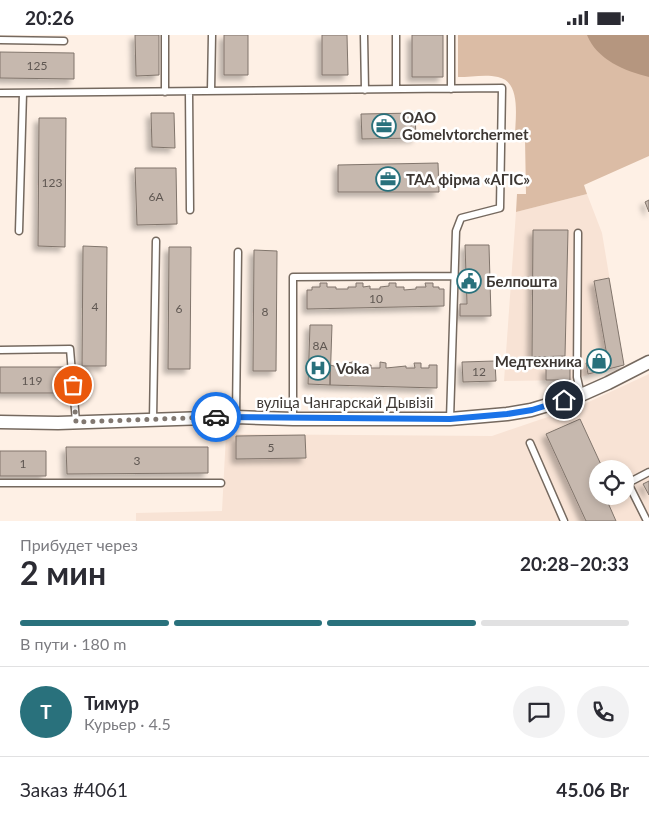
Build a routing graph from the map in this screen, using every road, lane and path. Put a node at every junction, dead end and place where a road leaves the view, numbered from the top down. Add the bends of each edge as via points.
1 (165, 35) edge
2 (212, 35) edge
3 (364, 35) edge
4 (396, 35) edge
5 (451, 35) edge
6 (23, 38) edge
7 (0, 40) edge
8 (64, 41) dead end
9 (396, 89) junction
10 (451, 89) junction
11 (365, 90) junction
12 (211, 91) junction
13 (165, 92) junction
14 (189, 92) junction
15 (0, 93) edge
16 (23, 93) junction
17 (190, 210) dead end
18 (19, 231) dead end
19 (578, 233) dead end
20 (156, 241) dead end
21 (238, 252) dead end
22 (454, 276) junction
23 (0, 350) edge
24 (649, 362) edge
25 (581, 395) junction
26 (236, 417) junction
27 (293, 419) junction
28 (450, 419) junction
29 (153, 420) junction
30 (0, 422) edge
31 (76, 422) junction
32 (530, 443) dead end
33 (649, 472) edge
34 (0, 483) edge
35 (221, 483) dead end
36 (564, 521) edge
37 (647, 521) edge

1 - 13 lane
2 - 12 lane
3 - 11 lane
4 - 9 lane
5 - 10 lane
6 - 7 lane
6 - 8 lane
9 - 10 lane
9 - 11 lane
10 - 22 lane via 502,88 500,208 461,218 456,231
11 - 12 lane
12 - 14 lane
13 - 14 lane
13 - 16 lane
14 - 17 lane
15 - 16 lane
16 - 18 lane
19 - 25 lane via 578,377
20 - 29 lane
21 - 26 lane
22 - 27 lane via 293,277
22 - 28 lane
23 - 31 lane via 70,349
24 - 25 street, вуліца Чангарскай Дывізіі
25 - 28 street, вуліца Чангарскай Дывізіі via 532,410
26 - 27 street, вуліца Чангарскай Дывізіі
26 - 29 street, вуліца Чангарскай Дывізіі
27 - 28 street, вуліца Чангарскай Дывізіі
29 - 31 street, вуліца Чангарскай Дывізіі
30 - 31 street, вуліца Чангарскай Дывізіі
32 - 36 lane
33 - 37 lane via 628,483
34 - 35 lane

